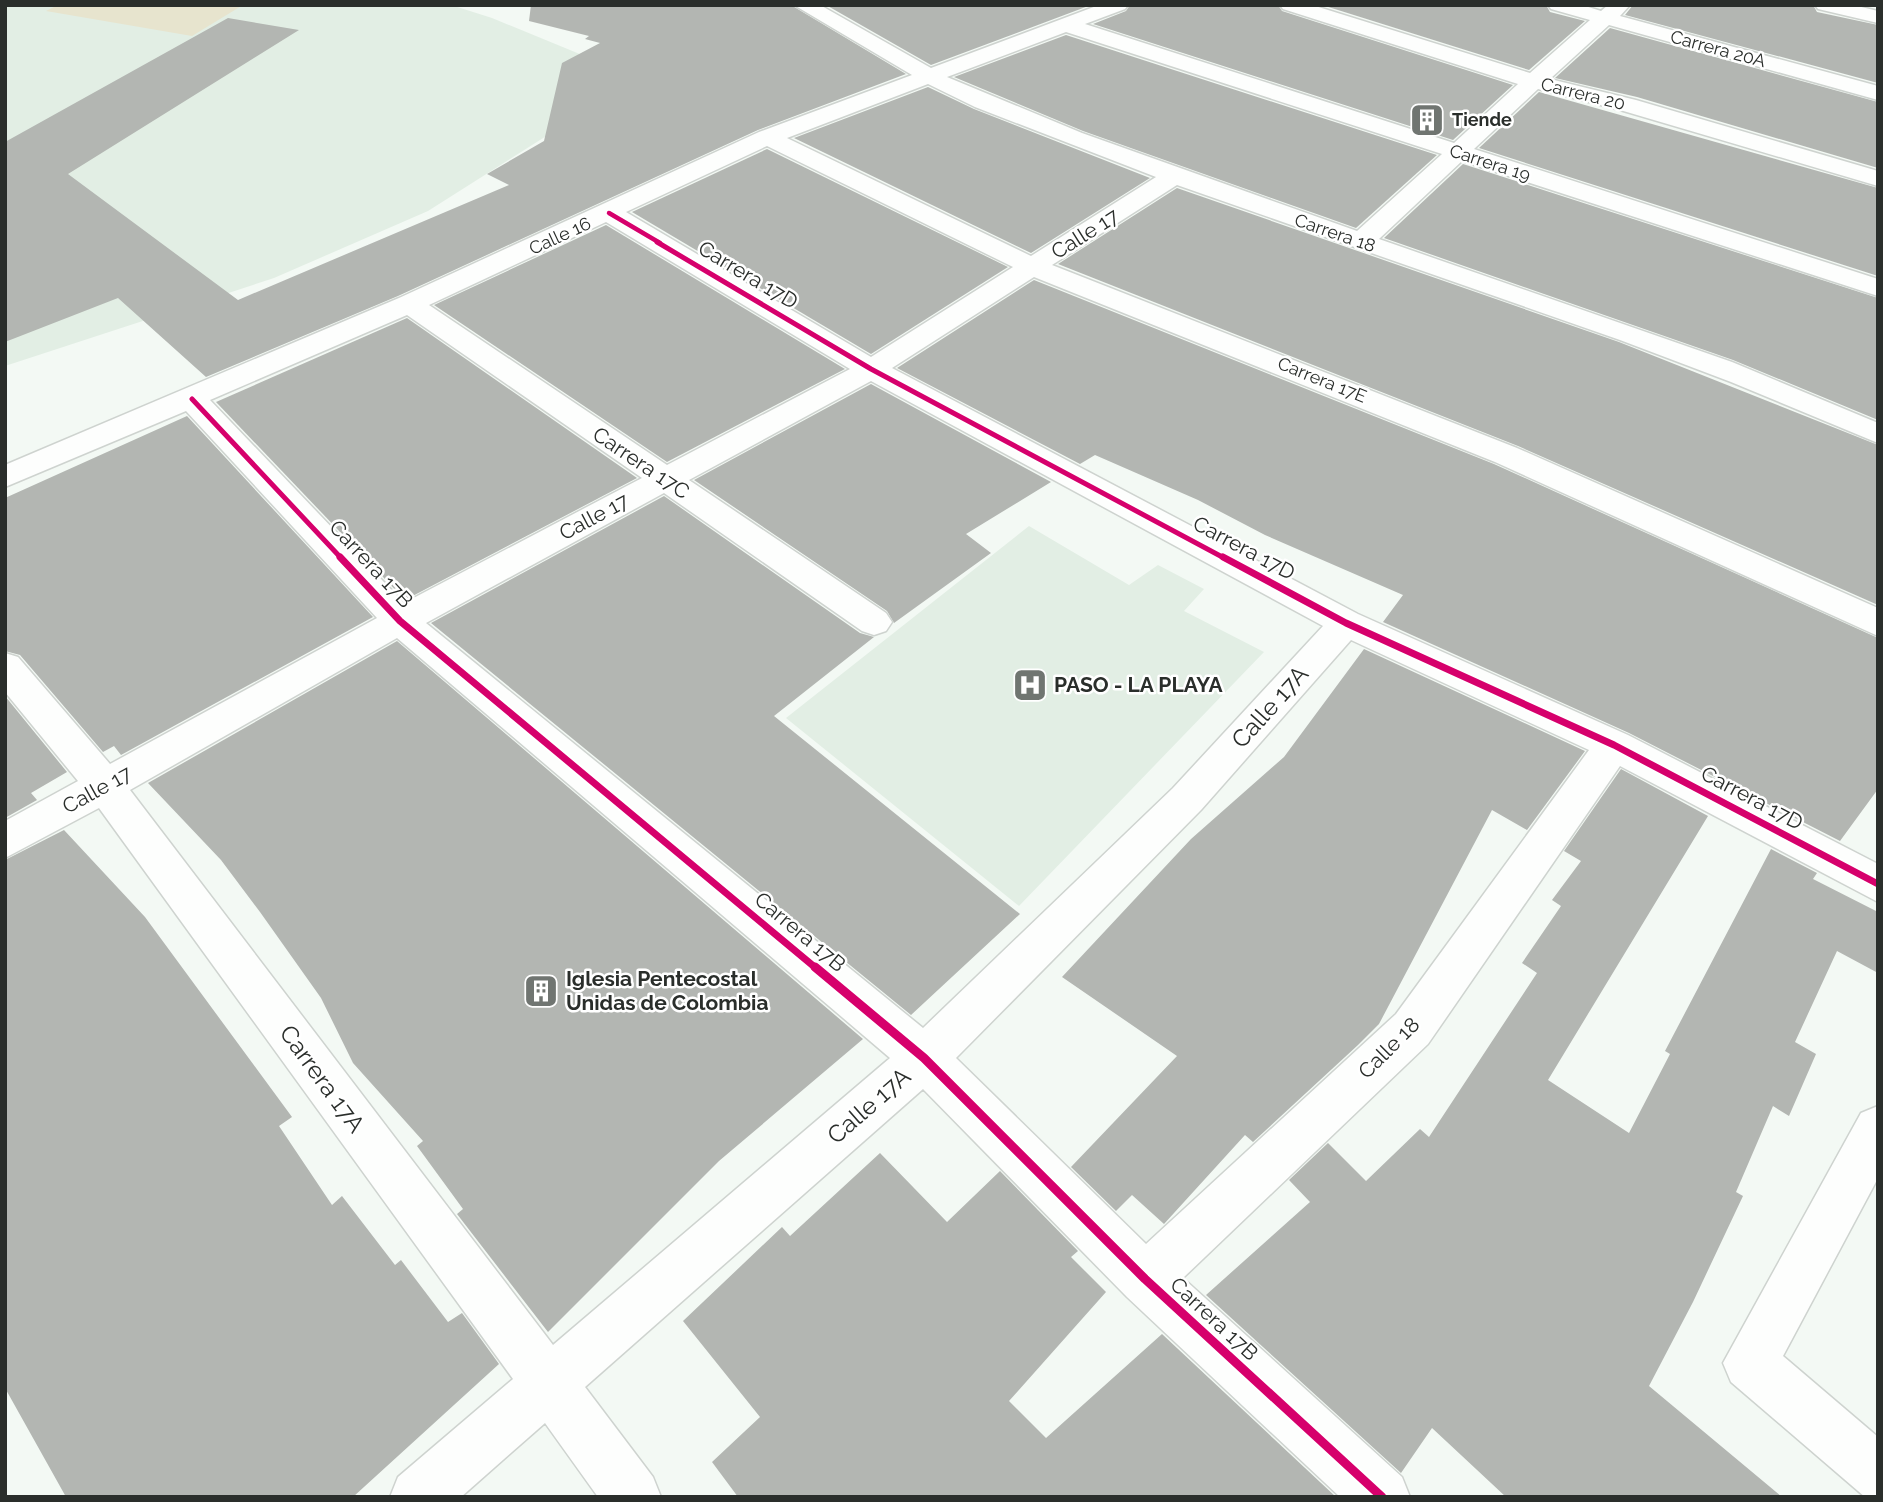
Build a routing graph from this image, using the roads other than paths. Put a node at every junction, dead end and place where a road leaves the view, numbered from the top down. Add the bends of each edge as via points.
1 (804, 5) edge
2 (1290, 5) edge
3 (1558, 5) edge
4 (1825, 5) edge
5 (1613, 11) edge
6 (1090, 12) edge
7 (1878, 18) edge
8 (928, 77) junction
9 (1532, 81) junction
10 (1878, 93) edge
11 (767, 137) junction
12 (1460, 153) junction
13 (1174, 177) junction
14 (1878, 179) edge
15 (610, 213) junction
16 (1361, 242) junction
17 (1033, 267) junction
18 (1878, 288) edge
19 (409, 304) junction
20 (871, 369) junction
21 (192, 399) junction
22 (1878, 434) edge
23 (5, 477) edge
24 (664, 479) junction
25 (400, 621) junction
26 (874, 622) dead end
27 (1346, 623) junction
28 (1878, 623) edge
29 (5, 666) edge
30 (1614, 745) junction
31 (105, 786) junction
32 (5, 841) edge
33 (1878, 884) edge
34 (924, 1058) junction
35 (1878, 1129) edge
36 (1144, 1279) junction
37 (549, 1386) junction
38 (1878, 1474) edge
39 (418, 1497) edge
40 (633, 1497) edge
41 (1382, 1497) edge

1 - 8 street, Carrera 18 via 881,45
2 - 9 street, Carrera 20
3 - 5 street, Carrera 20A
4 - 7 street
5 - 9 street
5 - 10 street, Carrera 20A
6 - 8 street, Calle 16
6 - 12 street, Carrera 19
8 - 11 street, Calle 16
8 - 13 street, Carrera 18
9 - 12 street
9 - 14 street, Carrera 20
11 - 15 street, Calle 16
11 - 17 street, Carrera 17E
12 - 16 street
12 - 18 street, Carrera 19
13 - 16 street, Carrera 18
13 - 17 street, Calle 17
15 - 19 street, Calle 16
15 - 20 street, Carrera 17D
16 - 22 street, Carrera 18 via 1724,369
17 - 20 street, Calle 17
17 - 28 street, Carrera 17E via 1506,455
19 - 21 street, Calle 16
19 - 24 street, Carrera 17C
20 - 24 street, Calle 17
20 - 27 street, Carrera 17D
21 - 23 street, Calle 16
21 - 25 street, Carrera 17B
24 - 25 street, Calle 17
24 - 26 street, Carrera 17C
25 - 31 street, Calle 17
25 - 34 street, Carrera 17B
27 - 30 street, Carrera 17D
27 - 34 street, Calle 17A via 1187,799
29 - 31 street, Carrera 17A
30 - 33 street, Carrera 17D
30 - 36 street, Calle 18 via 1412,1029
31 - 32 street, Calle 17
31 - 37 street, Carrera 17A
34 - 36 street, Carrera 17B
34 - 37 street, Calle 17A
35 - 38 street via 1750,1363
36 - 41 street, Carrera 17B
37 - 39 street, Calle 17A
37 - 40 street, Carrera 17A

